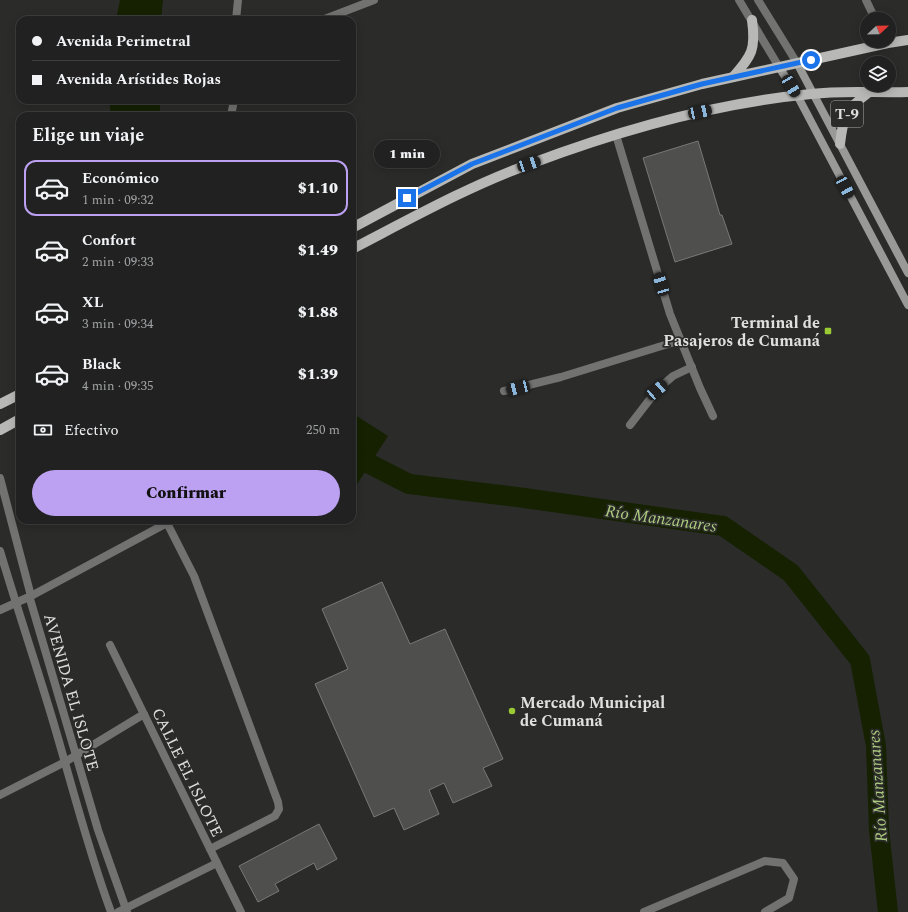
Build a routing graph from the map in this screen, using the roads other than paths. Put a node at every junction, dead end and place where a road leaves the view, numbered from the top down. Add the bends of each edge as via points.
1 (238, 0) edge
2 (374, 0) edge
3 (739, 0) edge
4 (758, 0) edge
5 (866, 0) edge
6 (872, 12) edge
7 (236, 16) edge
8 (332, 16) edge
9 (752, 20) junction
10 (908, 40) edge
11 (896, 41) edge
12 (861, 48) edge
13 (797, 63) junction
14 (779, 67) junction
15 (734, 77) junction
16 (908, 92) edge
17 (813, 93) junction
18 (868, 93) junction
19 (797, 95) junction
20 (616, 135) junction
21 (840, 144) junction
22 (356, 226) edge
23 (356, 247) edge
24 (908, 273) edge
25 (908, 305) edge
26 (680, 340) junction
27 (692, 368) junction
28 (504, 391) dead end
29 (16, 396) edge
30 (0, 404) edge
31 (714, 416) dead end
32 (16, 421) edge
33 (630, 425) dead end
34 (0, 430) edge
35 (0, 478) edge
36 (165, 524) edge
37 (168, 524) edge
38 (0, 551) edge
39 (31, 596) junction
40 (15, 602) junction
41 (0, 610) edge
42 (110, 645) dead end
43 (144, 714) junction
44 (76, 754) junction
45 (65, 762) junction
46 (0, 795) edge
47 (210, 849) junction
48 (217, 862) junction
49 (123, 911) edge
50 (111, 912) edge
51 (241, 912) edge
52 (644, 912) edge
53 (765, 912) edge

1 - 7 street
2 - 8 street
3 - 9 street
4 - 13 street
5 - 6 street
9 - 14 street
9 - 15 main road via 754,42 751,53
10 - 11 main road
12 - 13 main road
13 - 14 main road
13 - 17 main road
14 - 15 main road
14 - 19 main road
15 - 22 main road via 617,108 472,164
16 - 18 main road, T-9
17 - 18 main road, T-9
17 - 19 main road, T-9
17 - 21 main road
18 - 21 main road, T-9 via 855,103 848,113 842,128
19 - 20 main road, T-9 via 728,106
19 - 25 main road
20 - 23 main road, T-9 via 529,164 448,199
20 - 26 street
21 - 24 main road
26 - 27 street
26 - 28 street via 561,377
27 - 31 street
27 - 33 street via 673,376 657,390
29 - 30 main road
32 - 34 main road
35 - 39 street, AVENIDA EL ISLOTE
36 - 39 street
37 - 47 street via 194,576 279,809 275,816
38 - 40 street, AVENIDA EL ISLOTE
39 - 40 street
39 - 44 street, AVENIDA EL ISLOTE via 30,600
40 - 41 street
40 - 45 street, AVENIDA EL ISLOTE
42 - 43 street, CALLE EL ISLOTE
43 - 44 street
43 - 47 street, CALLE EL ISLOTE
44 - 45 street
44 - 49 street, AVENIDA EL ISLOTE
45 - 46 street
45 - 50 street, AVENIDA EL ISLOTE via 100,884
47 - 48 street, CALLE EL ISLOTE
48 - 49 street
48 - 51 street, CALLE EL ISLOTE
52 - 53 street via 765,861 783,863 794,879 789,898

